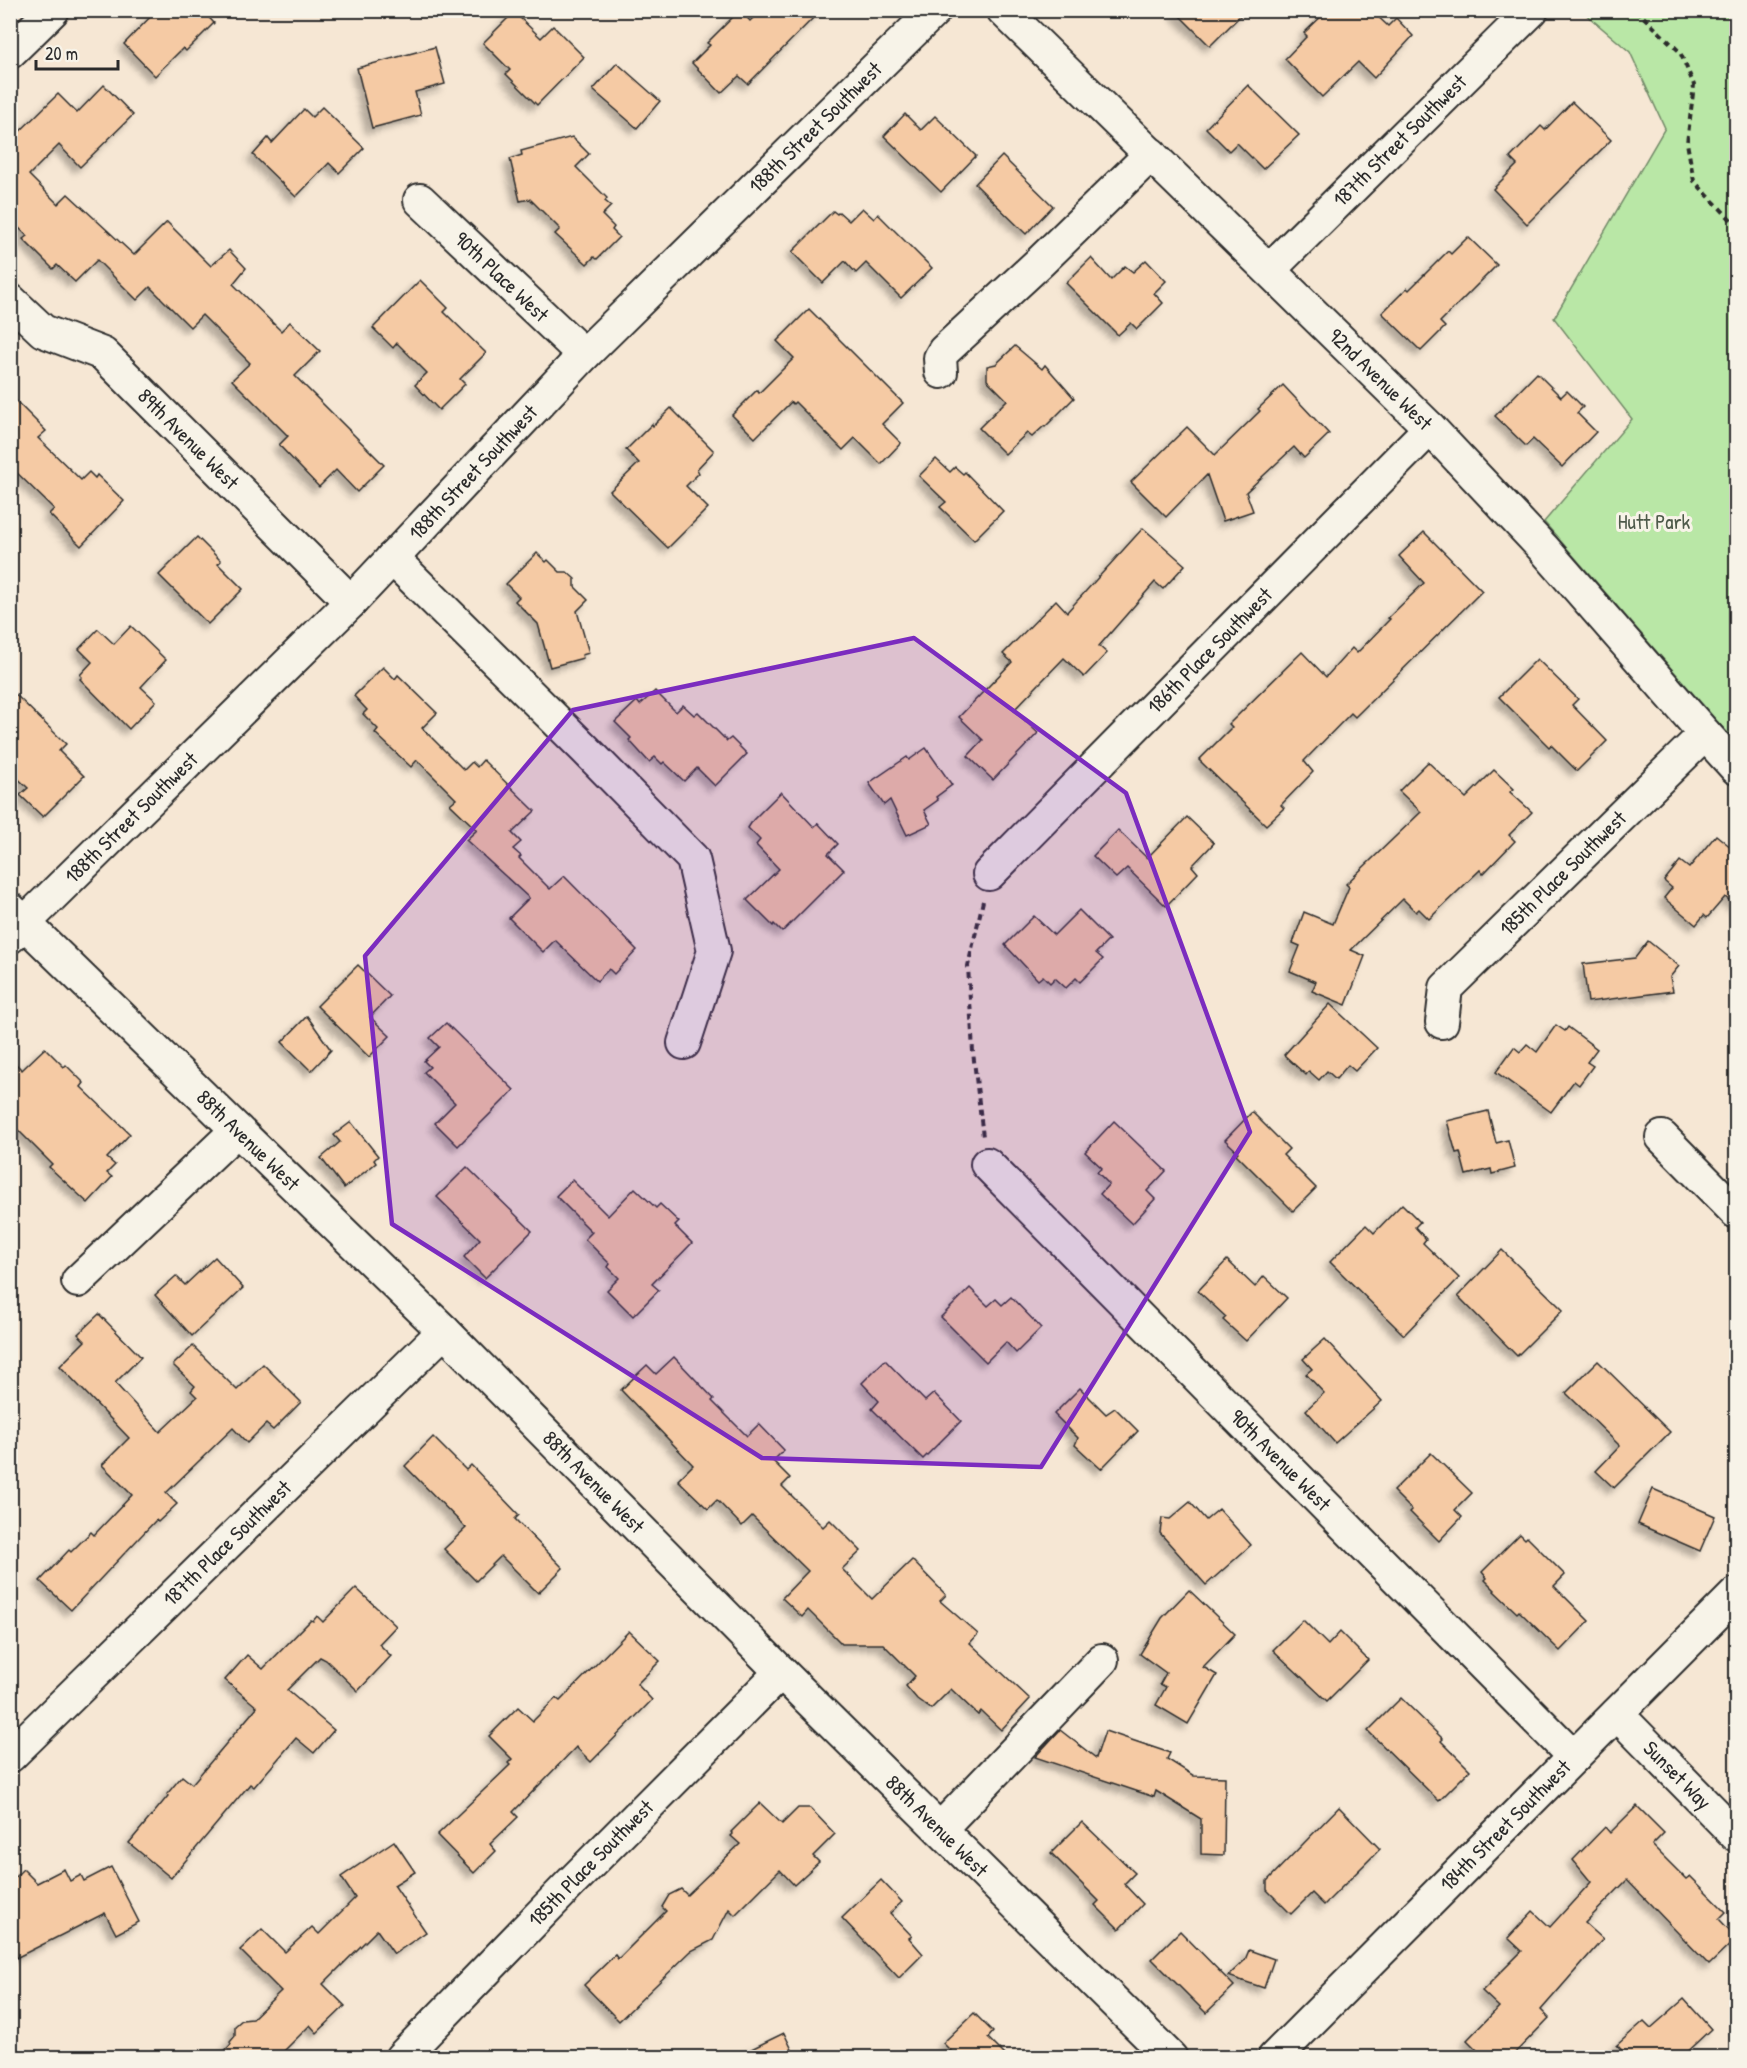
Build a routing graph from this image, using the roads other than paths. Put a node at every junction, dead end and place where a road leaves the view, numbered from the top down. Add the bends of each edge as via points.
1 (53, 10) edge
2 (935, 10) edge
3 (1003, 10) edge
4 (1532, 10) edge
5 (10, 52) edge
6 (1150, 154) junction
7 (420, 200) dead end
8 (1269, 270) junction
9 (10, 300) edge
10 (584, 355) junction
11 (940, 372) dead end
12 (1430, 428) junction
13 (392, 558) junction
14 (351, 602) junction
15 (1705, 734) junction
16 (1737, 768) edge
17 (989, 874) road end
18 (15, 923) edge
19 (1442, 1022) dead end
20 (684, 1043) dead end
21 (237, 1130) junction
22 (1662, 1137) dead end
23 (987, 1164) road end
24 (1737, 1212) edge
25 (78, 1281) dead end
26 (444, 1331) junction
27 (1737, 1594) edge
28 (1102, 1660) dead end
29 (781, 1672) junction
30 (1617, 1714) junction
31 (10, 1756) edge
32 (1574, 1757) junction
33 (940, 1829) junction
34 (1737, 1836) edge
35 (401, 2058) edge
36 (1171, 2058) edge
37 (1274, 2058) edge

1 - 5 street
2 - 10 street, 188th Street Southwest
3 - 6 street, 92nd Avenue West
4 - 8 street, 187th Street Southwest
6 - 8 street, 92nd Avenue West
6 - 11 street via 944,351
7 - 10 street, 90th Place West
8 - 12 street, 92nd Avenue West
9 - 14 street, 89th Avenue West via 43,331 103,354
10 - 13 street, 188th Street Southwest
12 - 15 street, 92nd Avenue West via 1544,549
12 - 17 street, 186th Place Southwest
13 - 14 street, 188th Street Southwest
13 - 20 street via 693,859 714,951
14 - 18 street, 188th Street Southwest
15 - 16 street, 92nd Avenue West
15 - 19 street, 185th Place Southwest via 1446,988
18 - 21 street, 88th Avenue West
21 - 25 street
21 - 26 street, 88th Avenue West
22 - 24 street
23 - 32 street, 90th Avenue West
26 - 29 street, 88th Avenue West
26 - 31 street, 187th Place Southwest
27 - 30 street, 184th Street Southwest
28 - 33 street
29 - 33 street, 88th Avenue West
29 - 35 street, 185th Place Southwest
30 - 32 street, 184th Street Southwest
30 - 34 street, Sunset Way
32 - 37 street, 184th Street Southwest
33 - 36 street, 88th Avenue West

